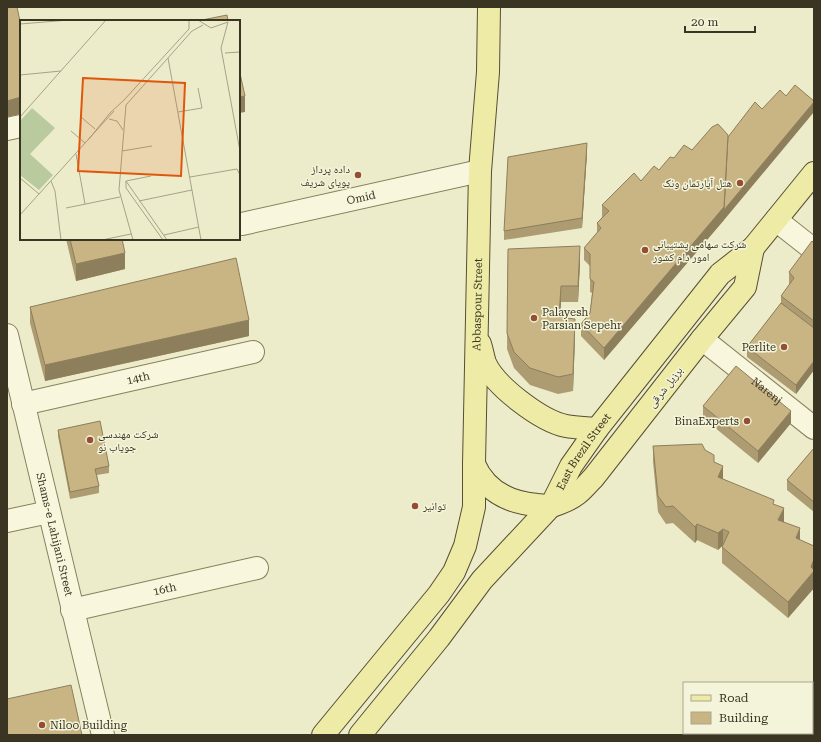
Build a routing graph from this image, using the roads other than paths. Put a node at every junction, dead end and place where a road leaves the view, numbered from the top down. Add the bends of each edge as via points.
1 (489, 7) edge
2 (20, 126) edge
3 (7, 129) edge
4 (480, 171) junction
5 (814, 174) edge
6 (776, 220) junction
7 (242, 224) dead end
8 (753, 248) junction
9 (814, 250) edge
10 (477, 330) junction
11 (7, 335) edge
12 (702, 339) junction
13 (253, 352) dead end
14 (23, 404) junction
15 (814, 428) edge
16 (597, 429) junction
17 (474, 464) junction
18 (571, 466) junction
19 (594, 477) junction
20 (551, 506) junction
21 (49, 512) junction
22 (7, 522) edge
23 (257, 568) dead end
24 (482, 580) junction
25 (439, 594) junction
26 (72, 610) junction
27 (439, 638) junction
28 (102, 735) edge
29 (323, 735) edge
30 (360, 735) edge

1 - 4 main road, Abbaspour Street via 488,72
2 - 3 street
4 - 7 street, Omid
4 - 10 main road, Abbaspour Street
5 - 6 main road, East Brezil Street
6 - 8 main road, East Brezil Street
6 - 9 street
8 - 12 main road, برزیل شرقی via 745,287
8 - 16 main road, East Brezil Street via 720,274
10 - 16 main road via 485,362 497,380 514,397 529,409 565,426
10 - 17 main road, Abbaspour Street
11 - 14 street, Shams-e Lahijani Street
12 - 15 street, Narenj
12 - 19 main road, برزیل شرقی
13 - 14 street, 14th
14 - 21 street, Shams-e Lahijani Street
16 - 18 main road, East Brezil Street
17 - 20 main road via 478,474 498,494 529,504
17 - 25 main road, Abbaspour Street via 474,507 465,546 454,572
18 - 19 main road via 580,475
18 - 20 main road, East Brezil Street
19 - 20 main road, برزیل شرقی via 580,493
20 - 24 main road, East Brezil Street
21 - 22 street
21 - 26 street, Shams-e Lahijani Street
23 - 26 street, 16th
24 - 25 main road
24 - 27 main road, East Brezil Street
25 - 27 main road
25 - 29 main road
26 - 28 street, Shams-e Lahijani Street
27 - 30 main road, East Brezil Street

